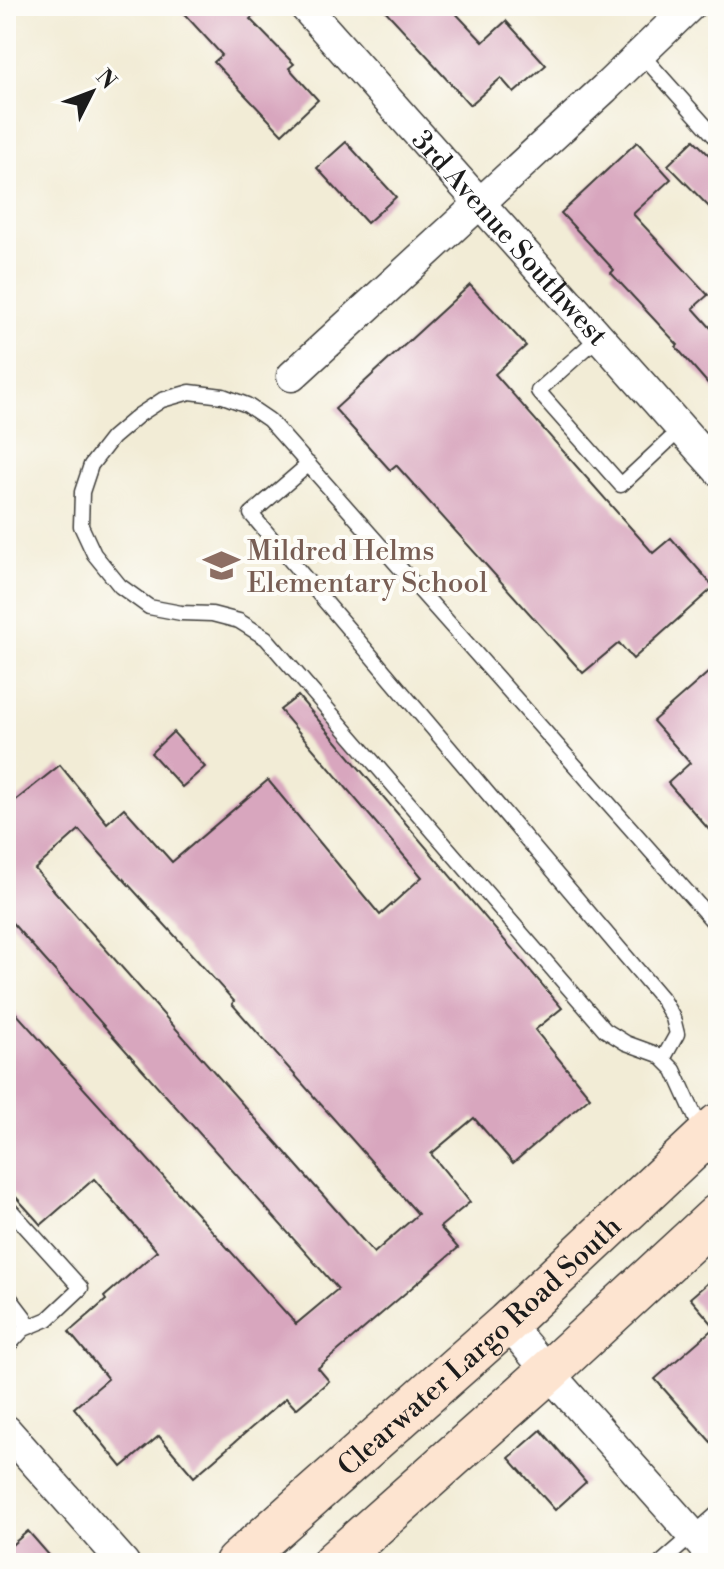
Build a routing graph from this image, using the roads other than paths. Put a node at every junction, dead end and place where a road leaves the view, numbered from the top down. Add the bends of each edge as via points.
1 (304, 6) edge
2 (690, 6) edge
3 (641, 54) junction
4 (718, 140) edge
5 (479, 203) junction
6 (599, 337) junction
7 (292, 376) dead end
8 (681, 429) junction
9 (309, 464) junction
10 (718, 470) edge
11 (718, 927) edge
12 (663, 1059) junction
13 (711, 1132) edge
14 (6, 1205) edge
15 (718, 1215) edge
16 (6, 1293) edge
17 (507, 1323) junction
18 (24, 1329) junction
19 (6, 1348) edge
20 (548, 1372) junction
21 (6, 1430) edge
22 (718, 1513) edge
23 (693, 1535) junction
24 (124, 1563) edge
25 (236, 1563) edge
26 (333, 1563) edge
27 (661, 1563) edge
28 (718, 1563) edge

1 - 5 street, 3rd Avenue Southwest
2 - 3 street
3 - 4 lane
3 - 5 street
5 - 6 street, 3rd Avenue Southwest
5 - 7 street
6 - 8 street, 3rd Avenue Southwest
6 - 8 lane via 538,391 621,485
8 - 10 street, 3rd Avenue Southwest
9 - 11 lane
9 - 12 lane via 251,514 662,999 677,1034
9 - 12 lane via 269,420 247,405 190,392 162,400 112,438 91,465 82,492 81,526 94,554 120,586 149,607 239,621 266,638 605,1030
12 - 13 lane
13 - 17 main road, Clearwater Largo Road South
14 - 18 lane via 81,1288 48,1319
15 - 20 main road
16 - 18 lane via 25,1318
17 - 20 street
17 - 25 main road, Clearwater Largo Road South
18 - 19 lane
20 - 23 street
20 - 26 main road
21 - 24 street
22 - 23 lane
23 - 27 lane
23 - 28 street

